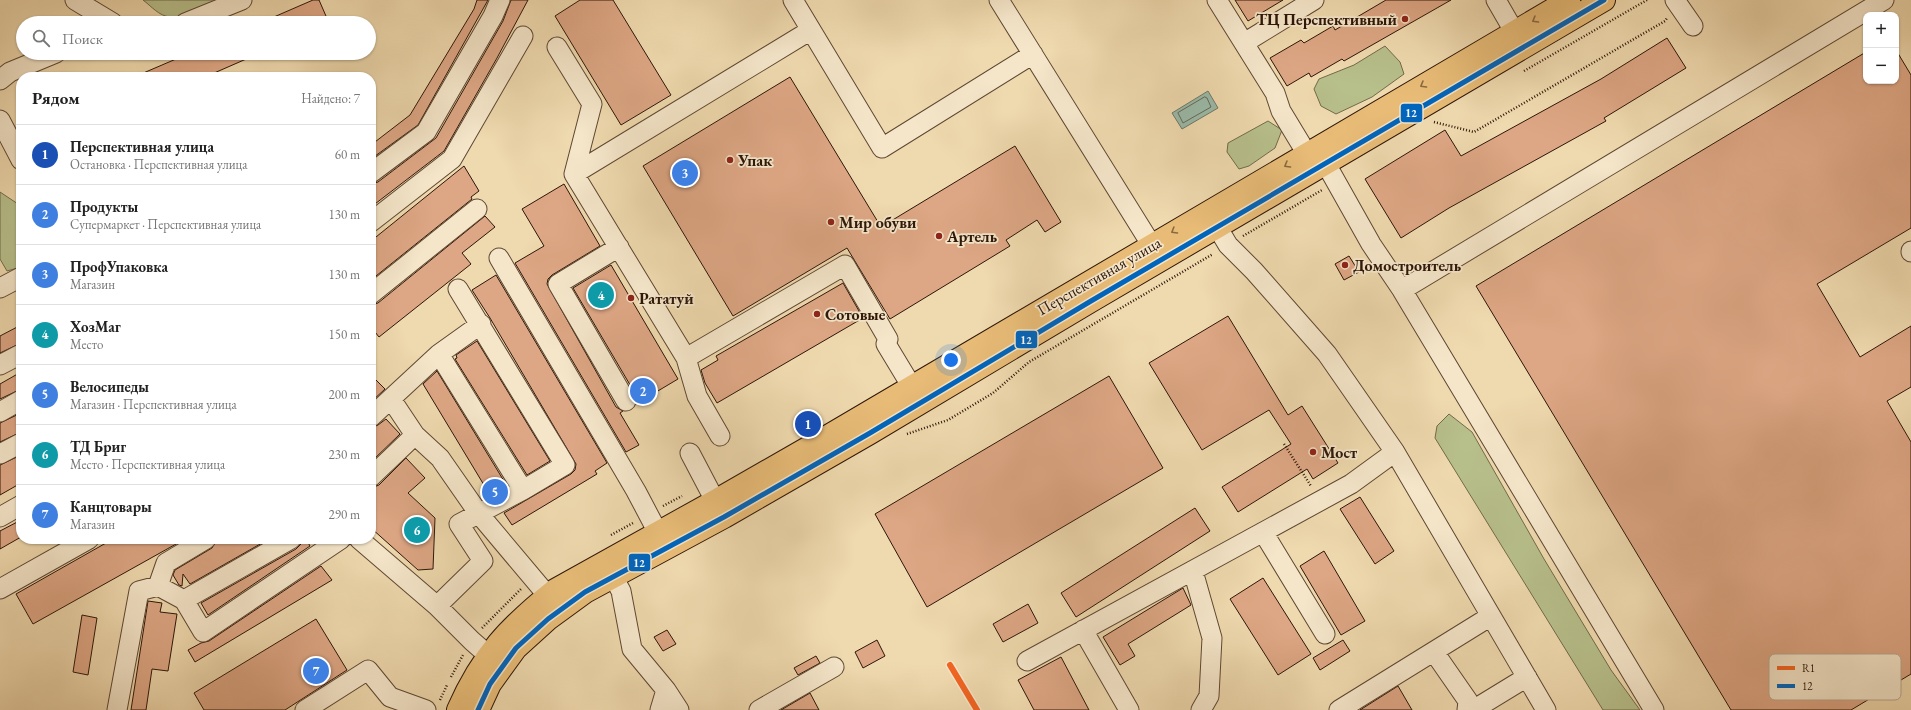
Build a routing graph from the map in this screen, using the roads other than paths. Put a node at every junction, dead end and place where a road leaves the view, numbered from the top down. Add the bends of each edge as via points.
1 (75, 0) edge
2 (242, 0) edge
3 (500, 0) edge
4 (793, 0) edge
5 (999, 0) edge
6 (1217, 0) edge
7 (1314, 0) edge
8 (1496, 0) edge
9 (1569, 0) edge
10 (1604, 0) edge
11 (1675, 0) edge
12 (1884, 0) edge
13 (101, 16) edge
14 (202, 16) edge
15 (1693, 26) dead end
16 (811, 30) junction
17 (523, 36) dead end
18 (1519, 40) junction
19 (1244, 44) junction
20 (557, 47) dead end
21 (1033, 54) junction
22 (39, 60) edge
23 (0, 80) edge
24 (0, 120) edge
25 (16, 150) edge
26 (1307, 154) junction
27 (1326, 164) junction
28 (376, 169) edge
29 (574, 174) junction
30 (477, 209) dead end
31 (376, 218) edge
32 (1212, 219) junction
33 (618, 248) junction
34 (1156, 252) junction
35 (499, 258) dead end
36 (16, 280) edge
37 (0, 288) edge
38 (458, 289) dead end
39 (376, 290) edge
40 (1402, 290) junction
41 (481, 324) junction
42 (439, 354) junction
43 (16, 357) edge
44 (686, 358) junction
45 (0, 365) edge
46 (912, 387) junction
47 (391, 399) junction
48 (626, 401) dead end
49 (16, 403) edge
50 (0, 412) edge
51 (376, 412) edge
52 (415, 435) junction
53 (720, 436) dead end
54 (16, 445) edge
55 (1395, 452) junction
56 (690, 453) dead end
57 (0, 454) edge
58 (376, 472) edge
59 (523, 490) junction
60 (16, 508) edge
61 (720, 509) junction
62 (479, 514) junction
63 (0, 517) edge
64 (1263, 532) junction
65 (662, 541) junction
66 (80, 544) edge
67 (198, 544) edge
68 (282, 544) edge
69 (334, 544) edge
70 (365, 544) edge
71 (609, 569) junction
72 (1193, 571) junction
73 (158, 586) junction
74 (0, 589) edge
75 (548, 596) junction
76 (184, 600) junction
77 (437, 606) junction
78 (1491, 616) junction
79 (1083, 630) junction
80 (1325, 634) dead end
81 (1434, 652) junction
82 (488, 654) junction
83 (1027, 661) dead end
84 (834, 667) dead end
85 (1527, 678) junction
86 (666, 690) junction
87 (117, 710) edge
88 (306, 710) edge
89 (426, 710) edge
90 (458, 710) edge
91 (478, 710) edge
92 (660, 710) edge
93 (679, 710) edge
94 (759, 710) edge
95 (1129, 710) edge
96 (1201, 710) edge
97 (1339, 710) edge
98 (1467, 710) edge
99 (1473, 710) edge
100 (1546, 710) edge
101 (1654, 710) edge

1 - 13 street
2 - 14 street
3 - 28 street via 426,132
4 - 16 street
5 - 21 street
6 - 19 street
7 - 19 street
8 - 18 street
9 -> 18 main road, Перспективная улица
10 - 18 main road, Перспективная улица
11 - 15 street
12 - 40 street
16 - 21 street via 882,148
16 - 29 street
17 - 31 street via 452,159
18 -> 26 main road, Перспективная улица
18 - 27 main road, Перспективная улица
19 - 26 street via 1275,93 1281,111
20 - 29 street via 592,104
21 - 34 street
22 - 23 street via 10,72
24 - 25 street
26 - 27 street
26 -> 32 main road, Перспективная улица
27 - 32 main road, Перспективная улица
27 - 40 street via 1371,244
29 - 33 street
30 - 39 street
32 - 34 main road, Перспективная улица
32 - 55 street via 1228,244 1327,354
33 - 44 street
33 - 48 street via 558,284
34 - 46 main road, Перспективная улица
34 - 61 main road, Перспективная улица via 870,433
35 - 65 street via 636,490
36 - 37 street
38 - 41 street
40 - 101 street
41 - 42 street
41 - 59 street via 565,465
42 - 47 street
42 - 59 street
43 - 45 street
44 - 46 street via 845,265 888,339 886,344
44 - 53 street via 697,396
46 - 61 main road, Перспективная улица
47 - 51 street
47 - 52 street
49 - 50 street
52 - 58 street
52 - 62 street via 440,458
54 - 57 street
55 - 64 street via 1351,484
55 - 78 street
56 - 61 street
59 - 62 street
60 - 63 street
61 - 65 main road, Перспективная улица
62 - 75 street
62 - 77 street via 459,524 483,561
64 - 72 street
64 - 80 street
65 - 71 main road, Перспективная улица
66 - 74 street
67 - 73 street via 166,563
68 - 76 street
69 - 76 street via 203,632
70 - 77 street
71 - 75 main road, Перспективная улица via 576,577
71 - 86 street via 621,591 632,649
71 - 91 main road, Перспективная улица via 533,632 502,666
72 - 79 street
72 - 96 street via 1212,638 1209,696
73 - 76 street
73 - 87 street via 139,591
75 - 82 main road, Перспективная улица via 503,636
77 - 82 street
78 - 81 street
78 - 85 street
79 - 83 street
79 - 95 street
81 - 97 street
81 - 98 street via 1468,701
82 - 90 main road, Перспективная улица via 474,675
84 - 94 street
85 - 99 street
85 - 100 street
86 - 92 street
86 - 93 street
88 - 89 street via 368,670 390,697

